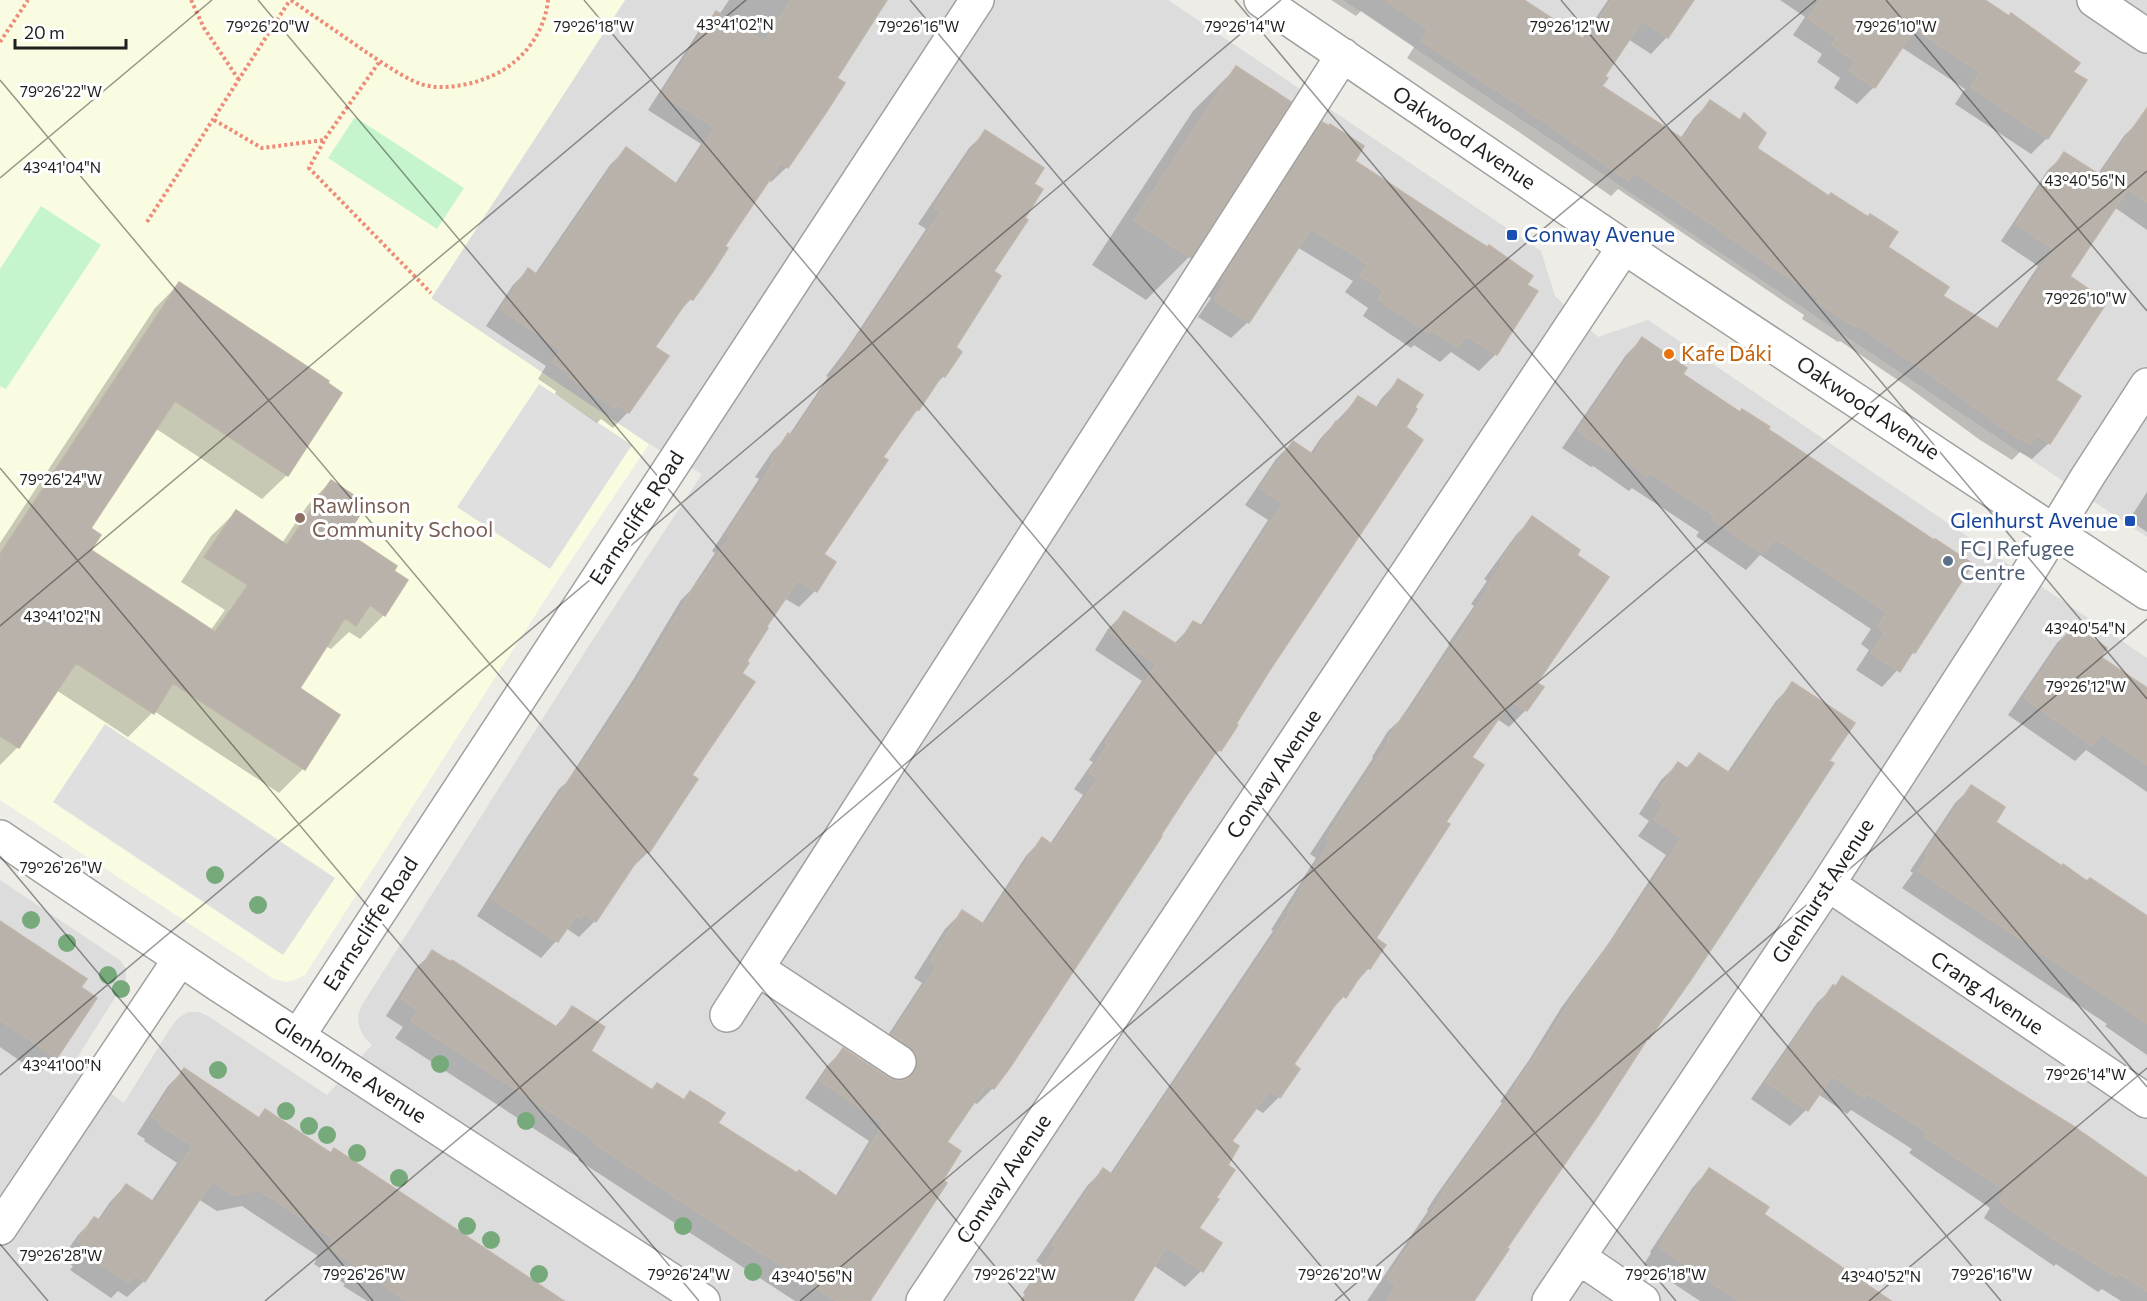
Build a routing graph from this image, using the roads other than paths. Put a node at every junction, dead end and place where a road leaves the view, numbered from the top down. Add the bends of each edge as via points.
1 (977, 0) edge
2 (1261, 0) edge
3 (2094, 0) edge
4 (2147, 36) edge
5 (1343, 55) junction
6 (1624, 247) junction
7 (2147, 385) edge
8 (2054, 531) junction
9 (2147, 593) edge
10 (0, 837) edge
11 (1828, 884) junction
12 (180, 959) junction
13 (758, 969) junction
14 (727, 1015) dead end
15 (298, 1036) junction
16 (899, 1062) dead end
17 (2147, 1101) edge
18 (0, 1228) edge
19 (1580, 1258) junction
20 (703, 1301) edge
21 (923, 1301) edge
22 (1549, 1301) edge
23 (1643, 1301) edge

1 - 15 street, Earnscliffe Road
2 - 5 street, Oakwood Avenue
3 - 4 street
5 - 6 street, Oakwood Avenue
5 - 13 street
6 - 8 street, Oakwood Avenue
6 - 21 street, Conway Avenue
7 - 8 street, Glenhurst Avenue
8 - 9 street, Oakwood Avenue
8 - 11 street, Glenhurst Avenue
10 - 12 street, Glenholme Avenue
11 - 17 street, Crang Avenue
11 - 19 street, Glenhurst Avenue
12 - 15 street, Glenholme Avenue
12 - 18 street
13 - 14 street
13 - 16 street
15 - 20 street, Glenholme Avenue
19 - 22 street, Glenhurst Avenue
19 - 23 street

